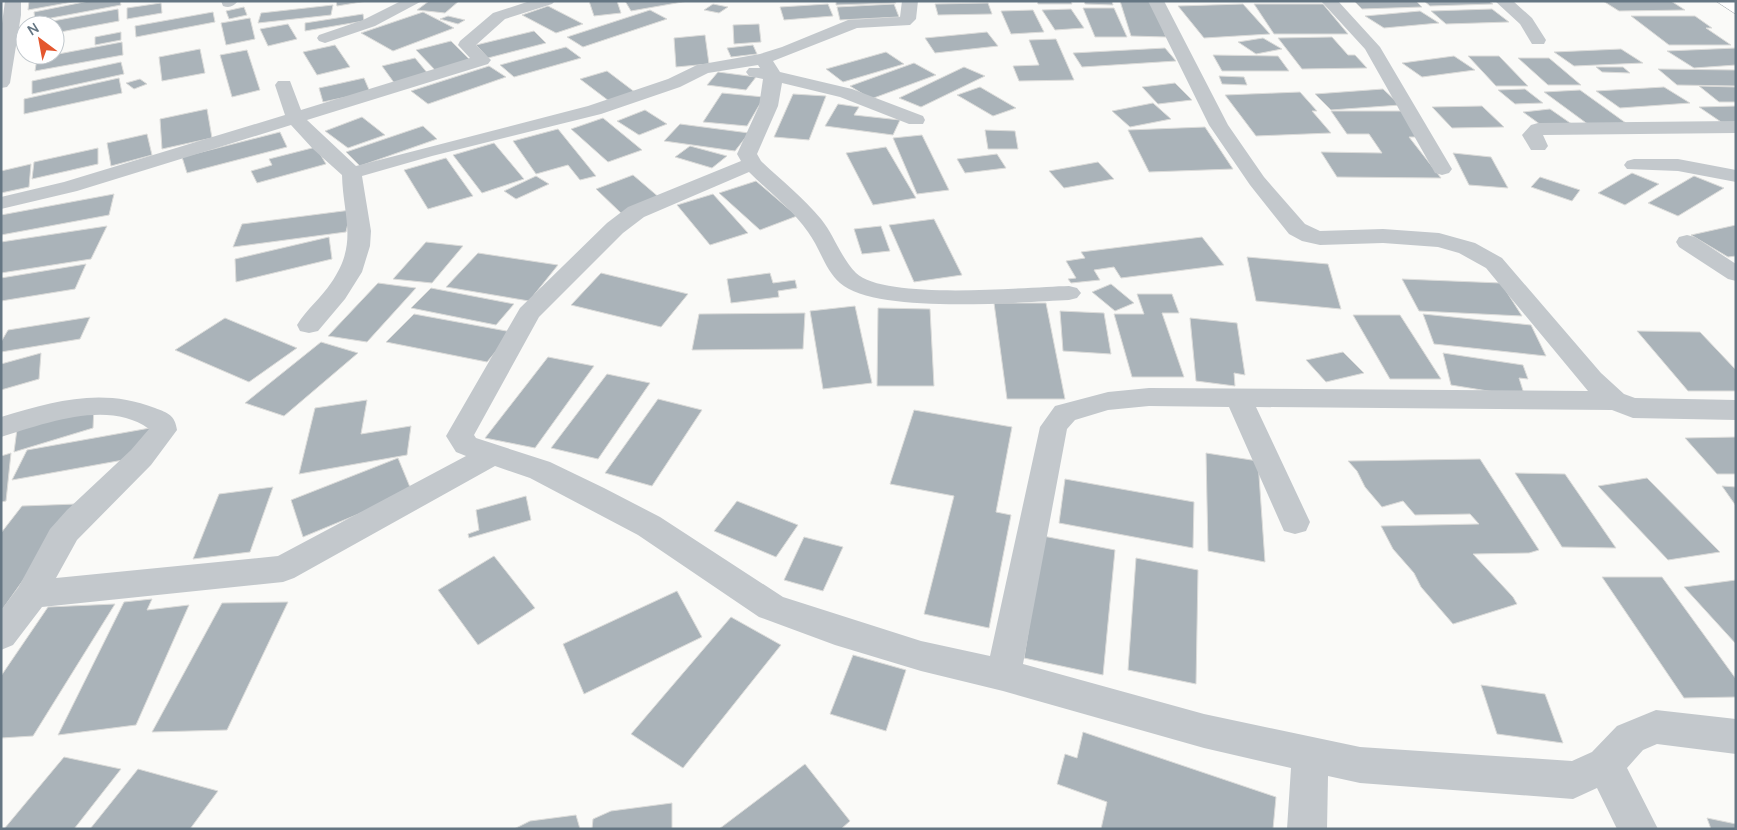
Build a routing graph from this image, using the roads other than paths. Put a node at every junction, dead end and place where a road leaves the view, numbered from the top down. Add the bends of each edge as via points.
1 (13, 1) edge
2 (414, 1) edge
3 (547, 1) edge
4 (910, 1) edge
5 (1156, 1) edge
6 (1329, 1) edge
7 (1503, 1) edge
8 (1724, 1) edge
9 (1736, 9) edge
10 (325, 38) dead end
11 (1538, 40) dead end
12 (788, 51) junction
13 (763, 59) junction
14 (724, 66) junction
15 (772, 76) junction
16 (1, 83) edge
17 (284, 85) dead end
18 (296, 117) junction
19 (916, 120) dead end
20 (1727, 128) edge
21 (1736, 141) edge
22 (1538, 146) dead end
23 (752, 164) junction
24 (1634, 165) dead end
25 (1442, 168) dead end
26 (352, 173) junction
27 (1736, 176) edge
28 (1, 203) edge
29 (1687, 242) dead end
30 (1736, 274) edge
31 (1069, 293) dead end
32 (309, 324) dead end
33 (1238, 397) junction
34 (1614, 401) junction
35 (1736, 410) edge
36 (1, 427) edge
37 (491, 455) junction
38 (1295, 522) dead end
39 (32, 594) junction
40 (1, 635) edge
41 (1003, 675) junction
42 (1736, 737) edge
43 (1310, 754) junction
44 (1605, 765) junction
45 (1306, 829) edge
46 (1638, 829) edge

1 - 16 street
2 - 10 street
3 - 18 street via 499,16 466,44 482,60
4 - 12 street via 908,20 904,22 854,23
5 - 34 street via 1219,125 1258,181 1298,229 1320,238 1383,236 1438,240 1467,248 1494,263
6 - 25 street via 1372,47
7 - 11 street via 1526,21
8 - 9 main road
12 - 13 street
12 - 15 street
13 - 14 street
13 - 15 street
14 - 15 street
14 - 26 street via 703,69 674,83 594,110
15 - 19 street via 846,93
15 - 23 street via 772,91 766,110 751,138 747,154
17 - 18 street via 286,100
18 - 26 street via 303,130
18 - 28 street via 70,187
20 - 21 street
20 - 22 street via 1538,130 1532,135
23 - 31 street via 818,230 850,280 868,290 968,296
23 - 37 street via 636,212 582,258 529,313 460,436 466,445
24 - 27 street via 1678,165
26 - 32 street via 360,230 352,268 343,287
29 - 30 street
33 - 34 street
33 - 38 street
33 - 41 street via 1150,397 1108,401 1065,413 1054,427
34 - 35 street via 1634,408
36 - 39 street via 74,406 96,404 146,414 162,422 163,430 150,450 64,533
37 - 39 street via 283,569
37 - 41 street via 540,470 609,504 649,526 771,607 921,656
39 - 40 street
41 - 43 street via 1204,730
42 - 44 street via 1656,727 1630,738
43 - 44 street via 1360,765 1573,780
43 - 45 street
44 - 46 street

